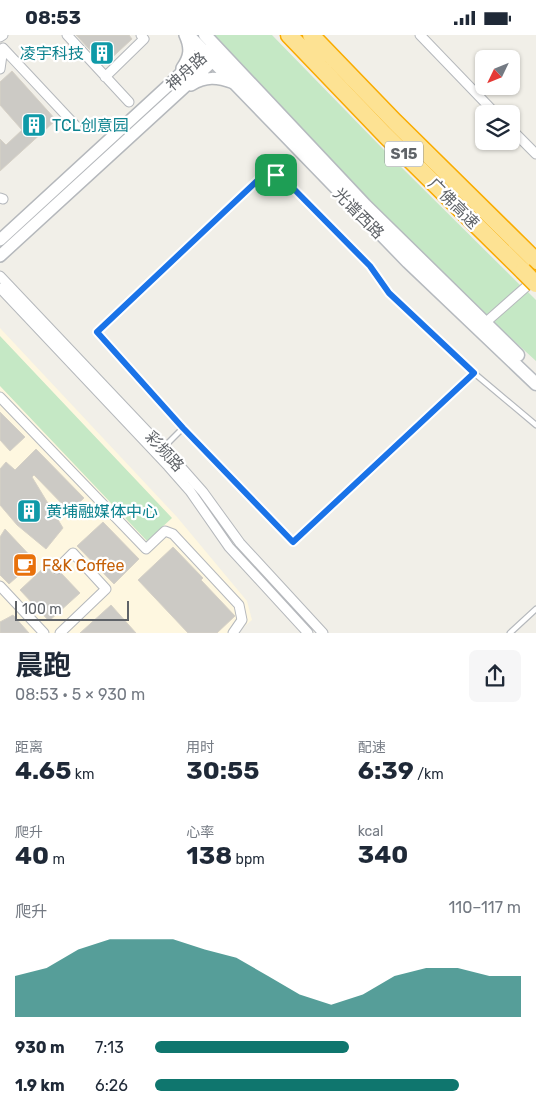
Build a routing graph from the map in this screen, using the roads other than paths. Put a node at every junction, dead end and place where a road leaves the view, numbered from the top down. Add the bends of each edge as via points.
1 (67, 35) edge
2 (141, 35) edge
3 (187, 35) edge
4 (205, 35) edge
5 (289, 35) edge
6 (311, 35) edge
7 (420, 35) edge
8 (1, 37) edge
9 (216, 47) junction
10 (3, 48) junction
11 (208, 56) junction
12 (0, 69) edge
13 (105, 77) junction
14 (234, 83) junction
15 (174, 88) junction
16 (129, 102) dead end
17 (487, 105) edge
18 (76, 126) dead end
19 (520, 138) edge
20 (536, 154) edge
21 (0, 240) edge
22 (0, 256) edge
23 (536, 261) edge
24 (529, 275) edge
25 (0, 276) edge
26 (536, 284) edge
27 (0, 288) edge
28 (485, 323) junction
29 (536, 372) edge
30 (474, 373) junction
31 (536, 384) edge
32 (0, 397) edge
33 (536, 425) edge
34 (183, 428) junction
35 (163, 448) junction
36 (57, 569) dead end
37 (0, 586) edge
38 (536, 609) edge
39 (44, 633) edge
40 (60, 633) edge
41 (233, 633) edge
42 (308, 633) edge
43 (323, 633) edge
44 (510, 633) edge

1 - 13 street
2 - 13 street via 144,39
3 - 11 main road, 光谱西路
3 - 15 street via 190,53
4 - 9 main road
5 - 24 highway, 广佛高速 / S15 via 385,135
6 - 23 highway, 广佛高速 / S15
7 - 17 street
8 - 10 street
9 - 11 street, 神舟路
9 - 28 main road via 365,205
10 - 12 street
10 - 18 street
11 - 14 main road, 光谱西路
11 - 15 street, 神舟路
13 - 16 street
14 - 15 street via 220,78 205,78
14 - 31 main road, 光谱西路 via 408,263
15 - 21 street, 神舟路
15 - 22 street, 神舟路
19 - 20 street
24 - 26 highway, 广佛高速 / S15, bridge
24 - 28 street
25 - 35 street, 彩频路
27 - 42 street, 彩频路 via 168,466 190,491 229,547
28 - 29 main road
30 - 33 lane
30 - 34 lane via 293,542
30 - 34 lane via 389,293 370,266 285,180 268,174 97,332
32 - 41 street via 146,549 165,531 173,534 239,605 242,620
34 - 35 lane
35 - 43 street, 彩频路 via 203,492 240,543
36 - 40 street via 73,553 106,589
37 - 39 street
38 - 44 lane

